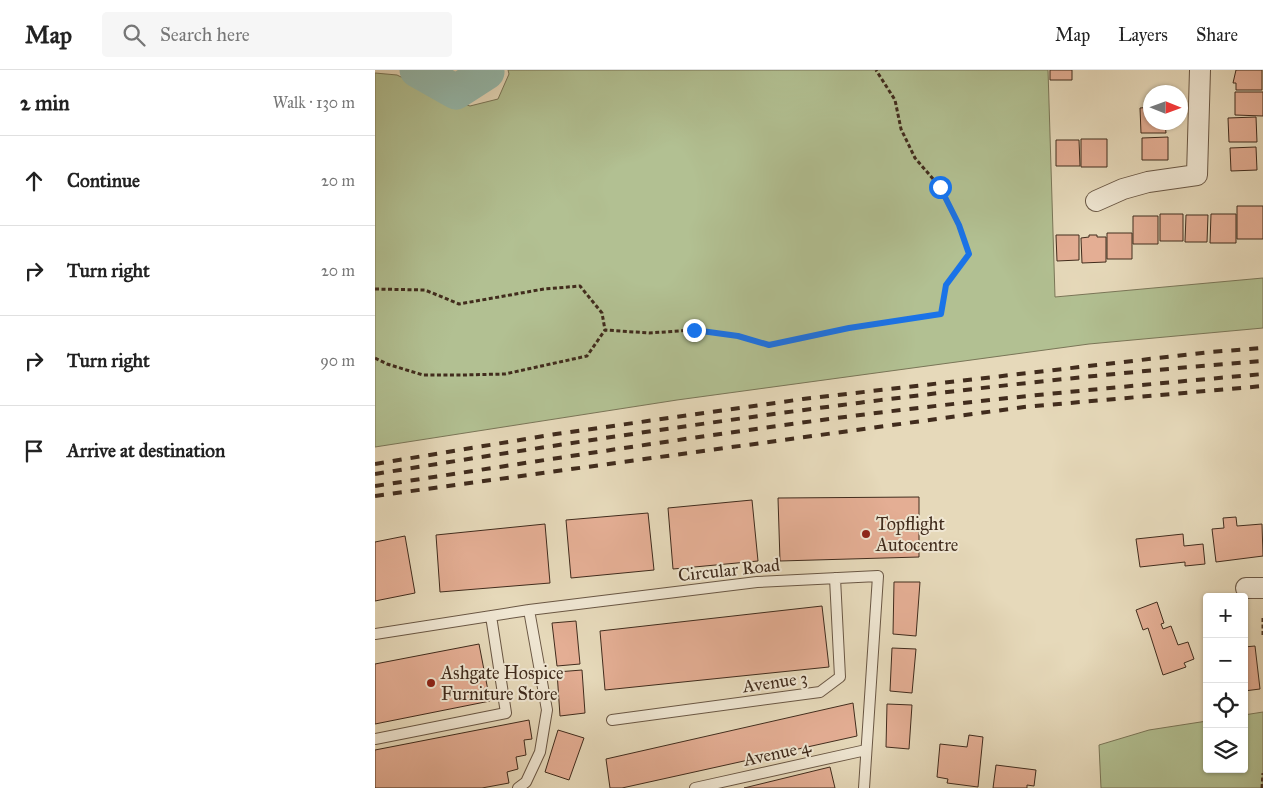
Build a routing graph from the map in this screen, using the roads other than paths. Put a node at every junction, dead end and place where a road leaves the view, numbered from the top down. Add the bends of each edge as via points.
1 (1200, 70) edge
2 (1096, 201) dead end
3 (835, 578) junction
4 (529, 610) junction
5 (491, 616) junction
6 (375, 634) edge
7 (613, 720) dead end
8 (375, 739) edge
9 (866, 750) junction
10 (519, 788) edge
11 (695, 788) edge
12 (864, 788) edge

1 - 2 street via 1197,175 1148,182
3 - 4 lane, Circular Road via 757,582
3 - 7 lane, Avenue 3 via 840,677 820,692
3 - 9 lane, Circular Road via 878,576
4 - 5 lane, Circular Road
4 - 10 lane via 547,710 540,752 526,782
5 - 6 lane, Circular Road
5 - 8 lane via 506,713
9 - 11 lane, Avenue 4
9 - 12 lane, Circular Road

